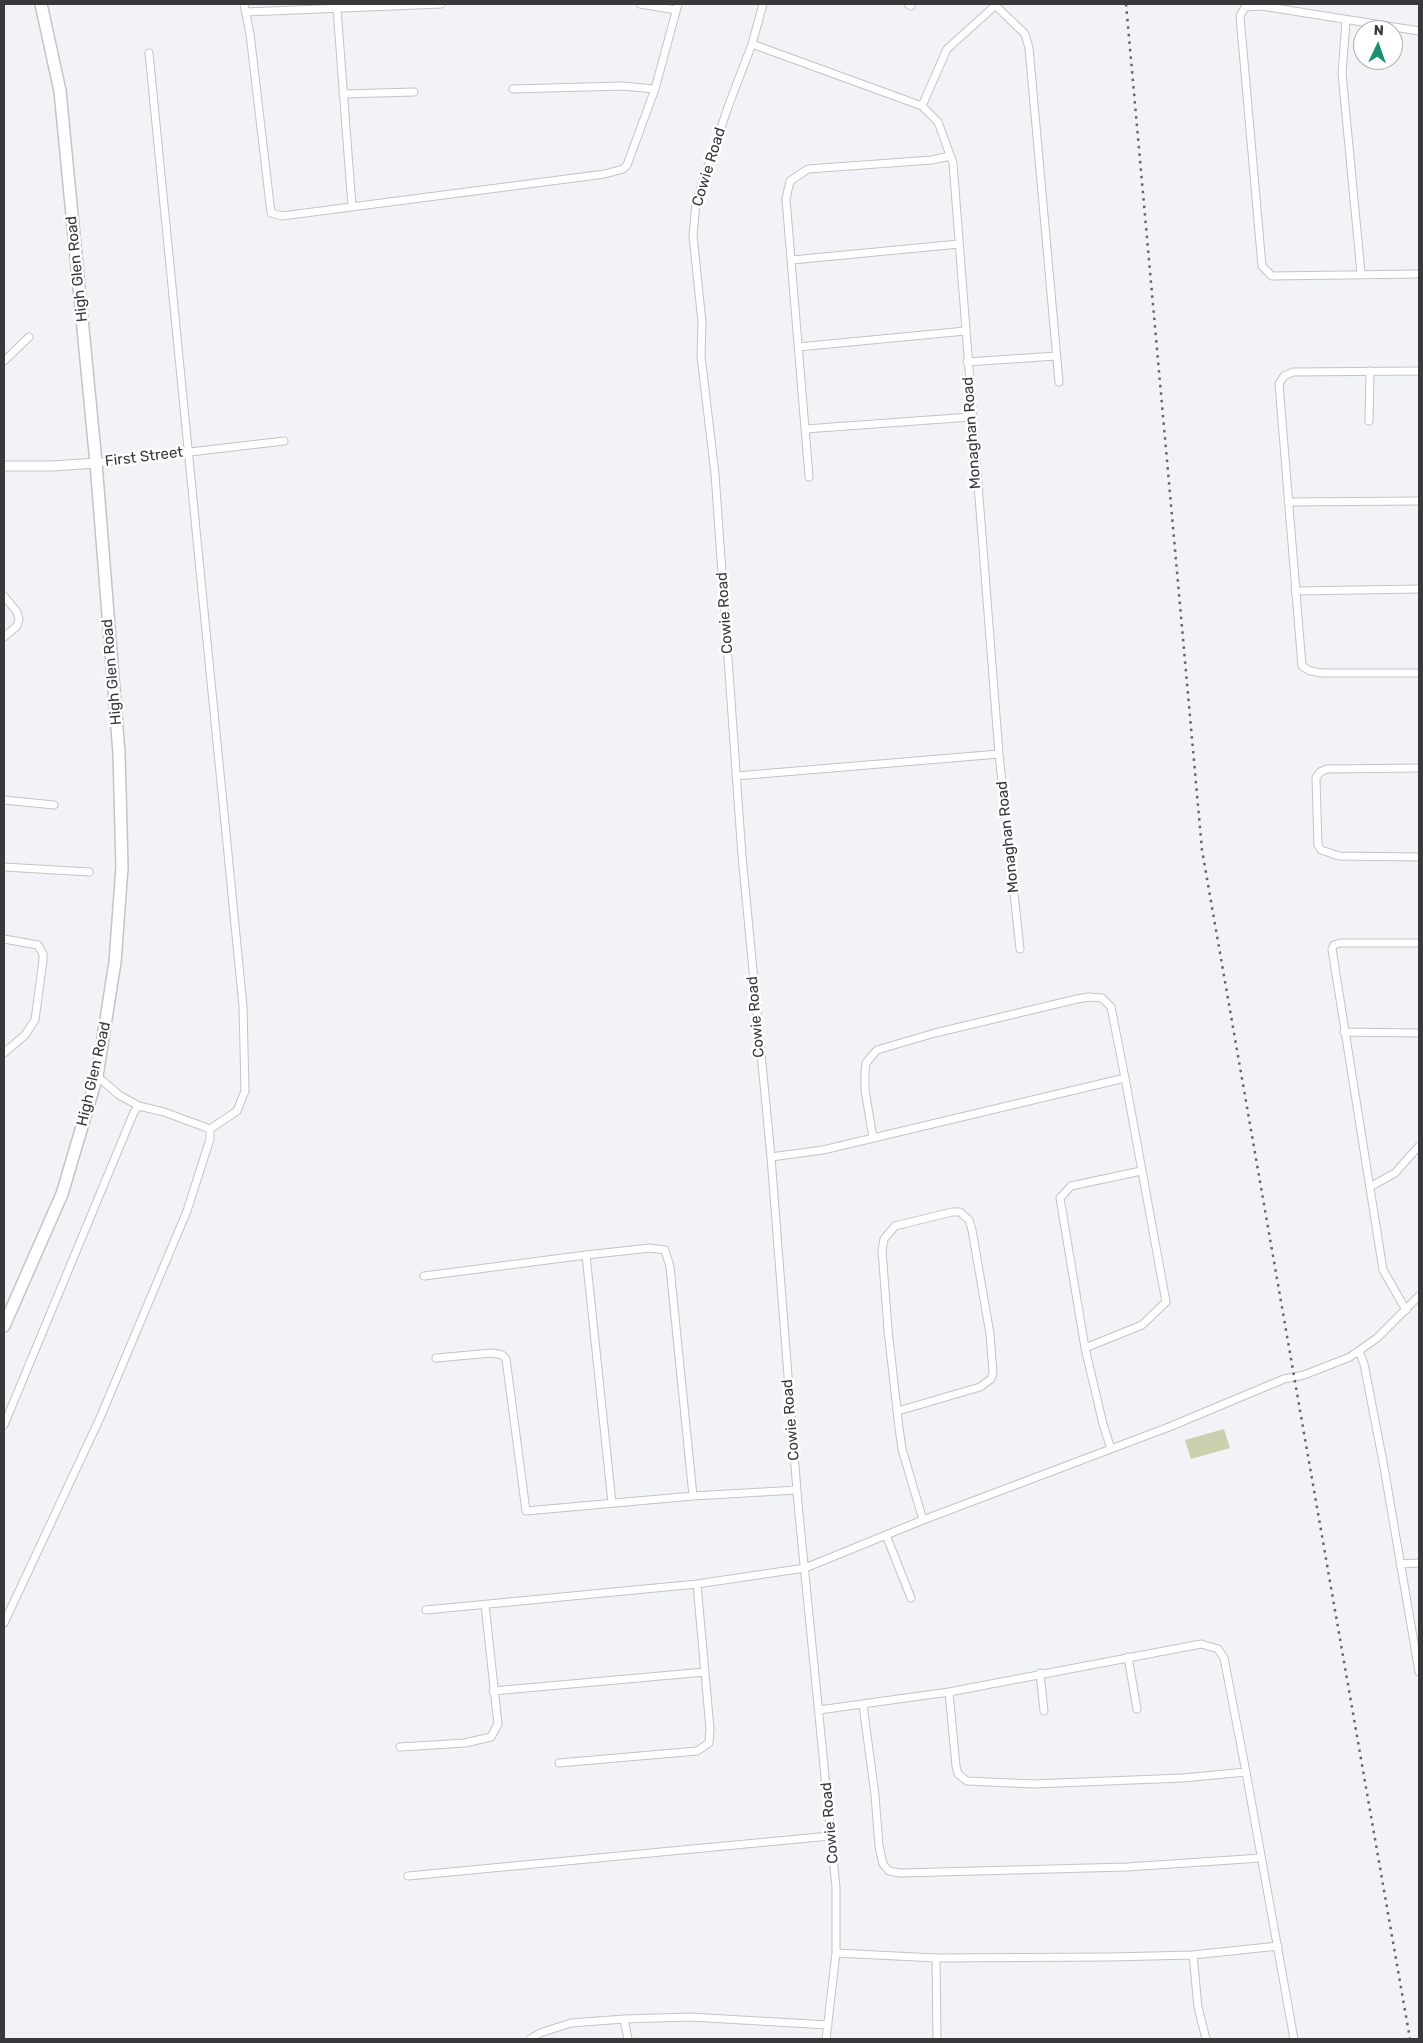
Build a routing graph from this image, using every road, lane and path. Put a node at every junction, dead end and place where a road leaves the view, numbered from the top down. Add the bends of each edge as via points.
1 (41, 4) edge
2 (244, 4) edge
3 (441, 4) edge
4 (640, 4) edge
5 (763, 4) edge
6 (997, 5) edge
7 (677, 7) edge
8 (337, 9) junction
9 (246, 12) junction
10 (1346, 21) junction
11 (1419, 32) edge
12 (752, 44) junction
13 (149, 53) dead end
14 (655, 88) junction
15 (513, 89) dead end
16 (414, 92) dead end
17 (343, 94) junction
18 (922, 106) junction
19 (950, 156) junction
20 (352, 206) junction
21 (959, 244) junction
22 (792, 260) junction
23 (1361, 273) junction
24 (1419, 274) edge
25 (965, 331) junction
26 (29, 337) dead end
27 (798, 347) junction
28 (1056, 356) junction
29 (4, 361) edge
30 (967, 362) junction
31 (1370, 371) junction
32 (1419, 371) edge
33 (1059, 382) dead end
34 (971, 417) junction
35 (1369, 421) dead end
36 (805, 429) junction
37 (284, 441) dead end
38 (188, 452) junction
39 (96, 463) junction
40 (4, 466) edge
41 (809, 477) dead end
42 (1419, 501) edge
43 (1288, 502) junction
44 (1419, 589) edge
45 (1295, 591) junction
46 (4, 596) edge
47 (4, 636) edge
48 (1419, 673) edge
49 (998, 754) junction
50 (1419, 768) edge
51 (736, 776) junction
52 (4, 800) edge
53 (54, 805) dead end
54 (1419, 857) edge
55 (4, 867) edge
56 (89, 872) dead end
57 (4, 939) edge
58 (1419, 944) edge
59 (1020, 949) dead end
60 (1344, 1032) junction
61 (1419, 1033) edge
62 (4, 1053) edge
63 (96, 1076) junction
64 (1125, 1078) junction
65 (139, 1106) junction
66 (210, 1129) junction
67 (873, 1138) junction
68 (1419, 1146) edge
69 (771, 1157) junction
70 (1142, 1171) junction
71 (1370, 1187) junction
72 (586, 1255) junction
73 (424, 1276) dead end
74 (1419, 1296) edge
75 (1406, 1310) junction
76 (4, 1326) edge
77 (1085, 1348) junction
78 (1359, 1351) junction
79 (436, 1358) dead end
80 (898, 1411) junction
81 (4, 1424) edge
82 (1111, 1449) junction
83 (797, 1490) junction
84 (693, 1496) junction
85 (612, 1504) junction
86 (923, 1520) junction
87 (886, 1535) junction
88 (1419, 1563) edge
89 (1400, 1564) junction
90 (805, 1568) junction
91 (697, 1584) junction
92 (911, 1598) dead end
93 (486, 1605) junction
94 (426, 1610) dead end
95 (4, 1623) edge
96 (1418, 1652) edge
97 (1128, 1657) junction
98 (705, 1672) junction
99 (1419, 1672) edge
100 (1040, 1673) junction
101 (493, 1691) junction
102 (948, 1692) junction
103 (863, 1705) junction
104 (1138, 1709) dead end
105 (819, 1710) junction
106 (1044, 1711) dead end
107 (400, 1747) dead end
108 (559, 1763) dead end
109 (1246, 1772) junction
110 (830, 1836) junction
111 (1261, 1858) junction
112 (408, 1876) dead end
113 (1278, 1946) junction
114 (836, 1953) junction
115 (1193, 1955) junction
116 (936, 1958) junction
117 (624, 2019) junction
118 (828, 2025) junction
119 (530, 2039) edge
120 (628, 2039) edge
121 (826, 2039) edge
122 (937, 2039) edge
123 (1206, 2039) edge
124 (1294, 2039) edge

1 - 39 main road, High Glen Road via 60,91
2 - 9 street
3 - 8 street
4 - 7 street
5 - 12 street, Cowie Road
6 - 18 street via 947,49
6 - 28 street via 1025,34 1029,48
7 - 14 street
8 - 9 street
8 - 17 street
9 - 20 street via 270,213 282,216
10 - 11 street
10 - 23 street via 1342,73
10 - 23 street via 1252,6 1245,7 1240,16 1262,266 1272,276
12 - 18 street, Monaghan Road
12 - 51 street, Cowie Road via 700,189 693,223
13 - 38 street
14 - 15 street
14 - 20 street via 627,166 619,171
16 - 17 street
17 - 20 street
18 - 19 street, Monaghan Road via 938,122
19 - 21 street, Monaghan Road
19 - 22 street via 808,169 790,181 786,199
21 - 22 street
21 - 25 street, Monaghan Road
22 - 27 street
23 - 24 street
25 - 27 street
25 - 30 street, Monaghan Road
26 - 29 street
27 - 36 street
28 - 30 street
28 - 33 street
30 - 34 street, Monaghan Road
31 - 32 street
31 - 35 street
31 - 43 street via 1293,372 1280,380
34 - 36 street
34 - 49 street, Monaghan Road
36 - 41 street
37 - 38 street, First Street
38 - 39 street, First Street
38 - 66 street via 243,1006 245,1091 236,1111
39 - 40 street, First Street
39 - 63 main road, High Glen Road via 119,753 122,866 115,962
42 - 43 street
43 - 45 street
44 - 45 street
45 - 48 street via 1302,666 1306,670 1322,673
46 - 47 street via 19,619 17,626
49 - 51 street
49 - 59 street, Monaghan Road
50 - 54 street via 1327,769 1316,778 1318,845 1321,850 1340,856
51 - 69 street, Cowie Road
52 - 53 street
55 - 56 street
57 - 62 street via 38,945 43,954 35,1020
58 - 60 street via 1334,945 1332,950
60 - 61 street
60 - 71 street
63 - 65 street
63 - 76 main road, High Glen Road via 62,1194
64 - 67 street
64 - 67 street via 1114,1014 1107,1001 1089,997 1068,1001 877,1050 866,1063 865,1072
64 - 70 street
65 - 66 street
65 - 81 street
66 - 95 street via 210,1140 187,1211 100,1418
67 - 69 street via 823,1150
68 - 71 street via 1395,1172
69 - 83 street, Cowie Road
70 - 77 street via 1166,1302 1142,1325
70 - 77 street via 1071,1186 1060,1198
71 - 75 street via 1383,1270
72 - 73 street
72 - 84 street via 650,1248 665,1250 670,1268
72 - 85 street
74 - 75 street
75 - 78 street
77 - 82 street
78 - 82 street via 1313,1372 1284,1379
78 - 89 street via 1382,1457
79 - 85 street via 492,1353 506,1359 526,1511
80 - 80 street via 884,1280 884,1239 895,1226 906,1222 960,1212 969,1220 972,1230 990,1334 993,1373 991,1379 980,1387
80 - 86 street via 907,1470
82 - 86 street
83 - 84 street
83 - 90 street, Cowie Road
84 - 85 street
86 - 87 street
87 - 90 street
87 - 92 street
88 - 89 street
89 - 96 street
90 - 91 street
90 - 105 street, Cowie Road
91 - 93 street
91 - 98 street
93 - 94 street
93 - 101 street
96 - 99 street
97 - 100 street
97 - 104 street
97 - 109 street via 1201,1644 1218,1649 1224,1658
98 - 101 street
98 - 108 street via 709,1743 697,1751
100 - 102 street
100 - 106 street
101 - 107 street via 498,1724 491,1736 465,1743
102 - 103 street
102 - 109 street via 956,1766 958,1774 967,1781 1024,1784 1183,1778
103 - 105 street
103 - 111 street via 878,1846 883,1864 889,1871 1127,1867
105 - 110 street, Cowie Road
109 - 111 street
110 - 112 street
110 - 114 street, Cowie Road via 836,1887
111 - 113 street
113 - 115 street
113 - 124 street
114 - 116 street
114 - 118 street, Cowie Road
115 - 116 street
115 - 123 street via 1198,2007
116 - 122 street
117 - 118 street via 690,2017
117 - 119 street via 570,2023
117 - 120 street
118 - 121 street, Cowie Road

